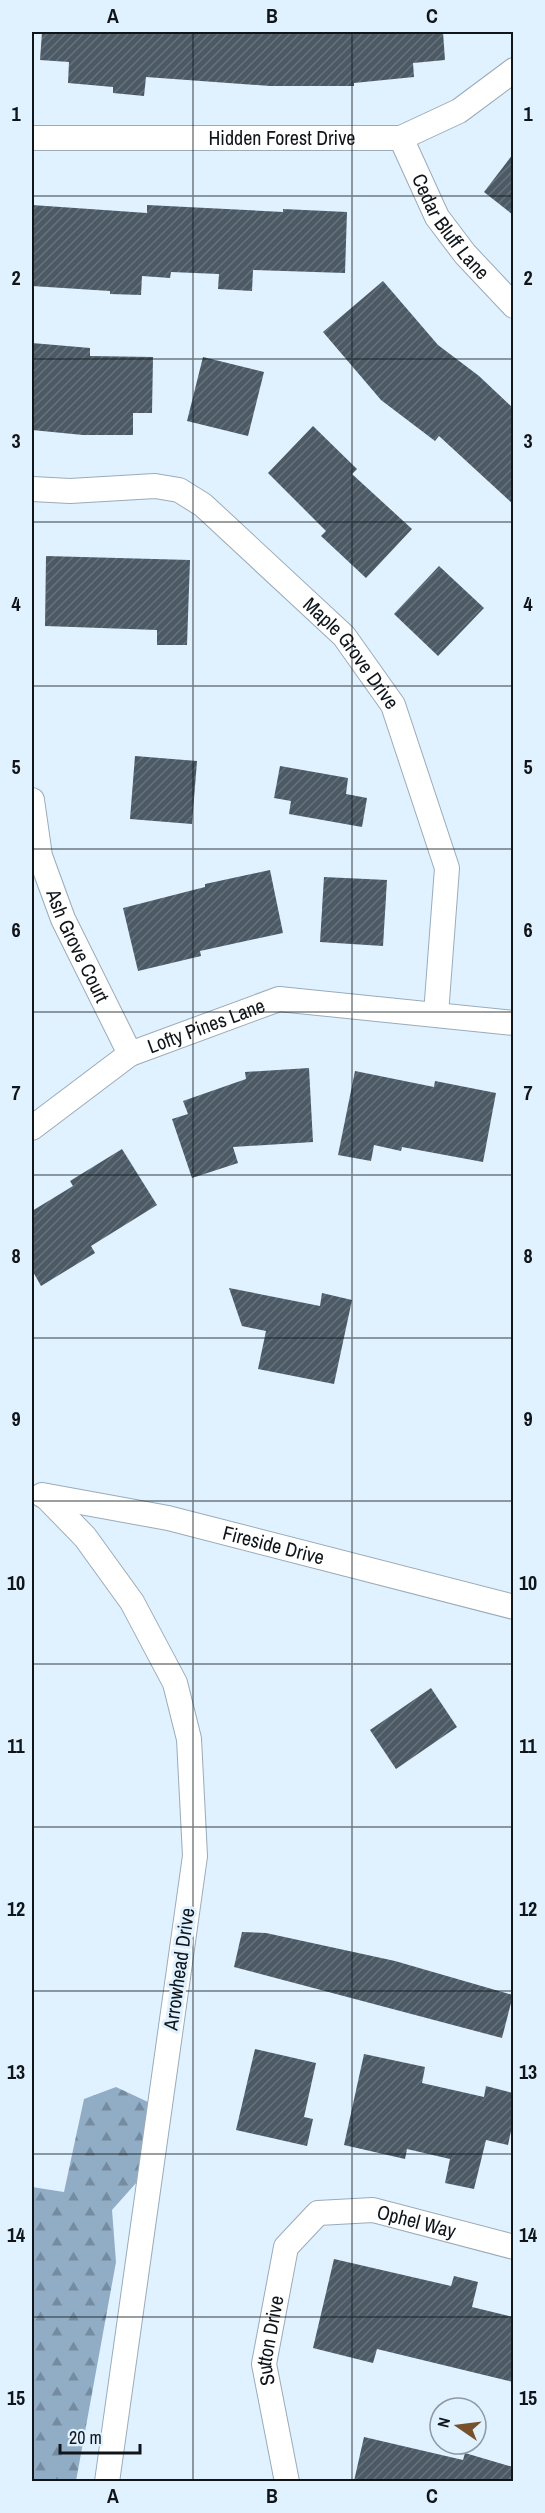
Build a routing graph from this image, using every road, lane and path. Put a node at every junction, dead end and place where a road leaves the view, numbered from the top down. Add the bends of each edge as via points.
1 (513, 70) edge
2 (32, 138) edge
3 (401, 138) junction
4 (513, 306) edge
5 (32, 489) edge
6 (32, 800) edge
7 (436, 1014) junction
8 (513, 1023) edge
9 (130, 1054) junction
10 (32, 1128) edge
11 (38, 1493) edge
12 (513, 1607) edge
13 (318, 2212) joint
14 (513, 2247) edge
15 (107, 2481) edge
16 (287, 2481) edge

1 - 3 street, Hidden Forest Drive via 459,111
2 - 3 street, Hidden Forest Drive
3 - 4 street, Cedar Bluff Lane via 437,217
5 - 7 street, Maple Grove Drive via 155,486 179,490 203,505 345,636 393,705 447,868
6 - 9 street, Ash Grove Court via 40,856 63,919
7 - 8 street, Lofty Pines Lane
7 - 9 street, Lofty Pines Lane via 279,999
9 - 10 street, Lofty Pines Lane
11 - 12 street, Fireside Drive via 168,1518
11 - 15 street, Arrowhead Drive via 85,1537 132,1602 174,1683 189,1739 195,1856
13 - 14 street, Ophel Way via 373,2210
13 - 16 street, Sutton Drive via 286,2247 264,2364

